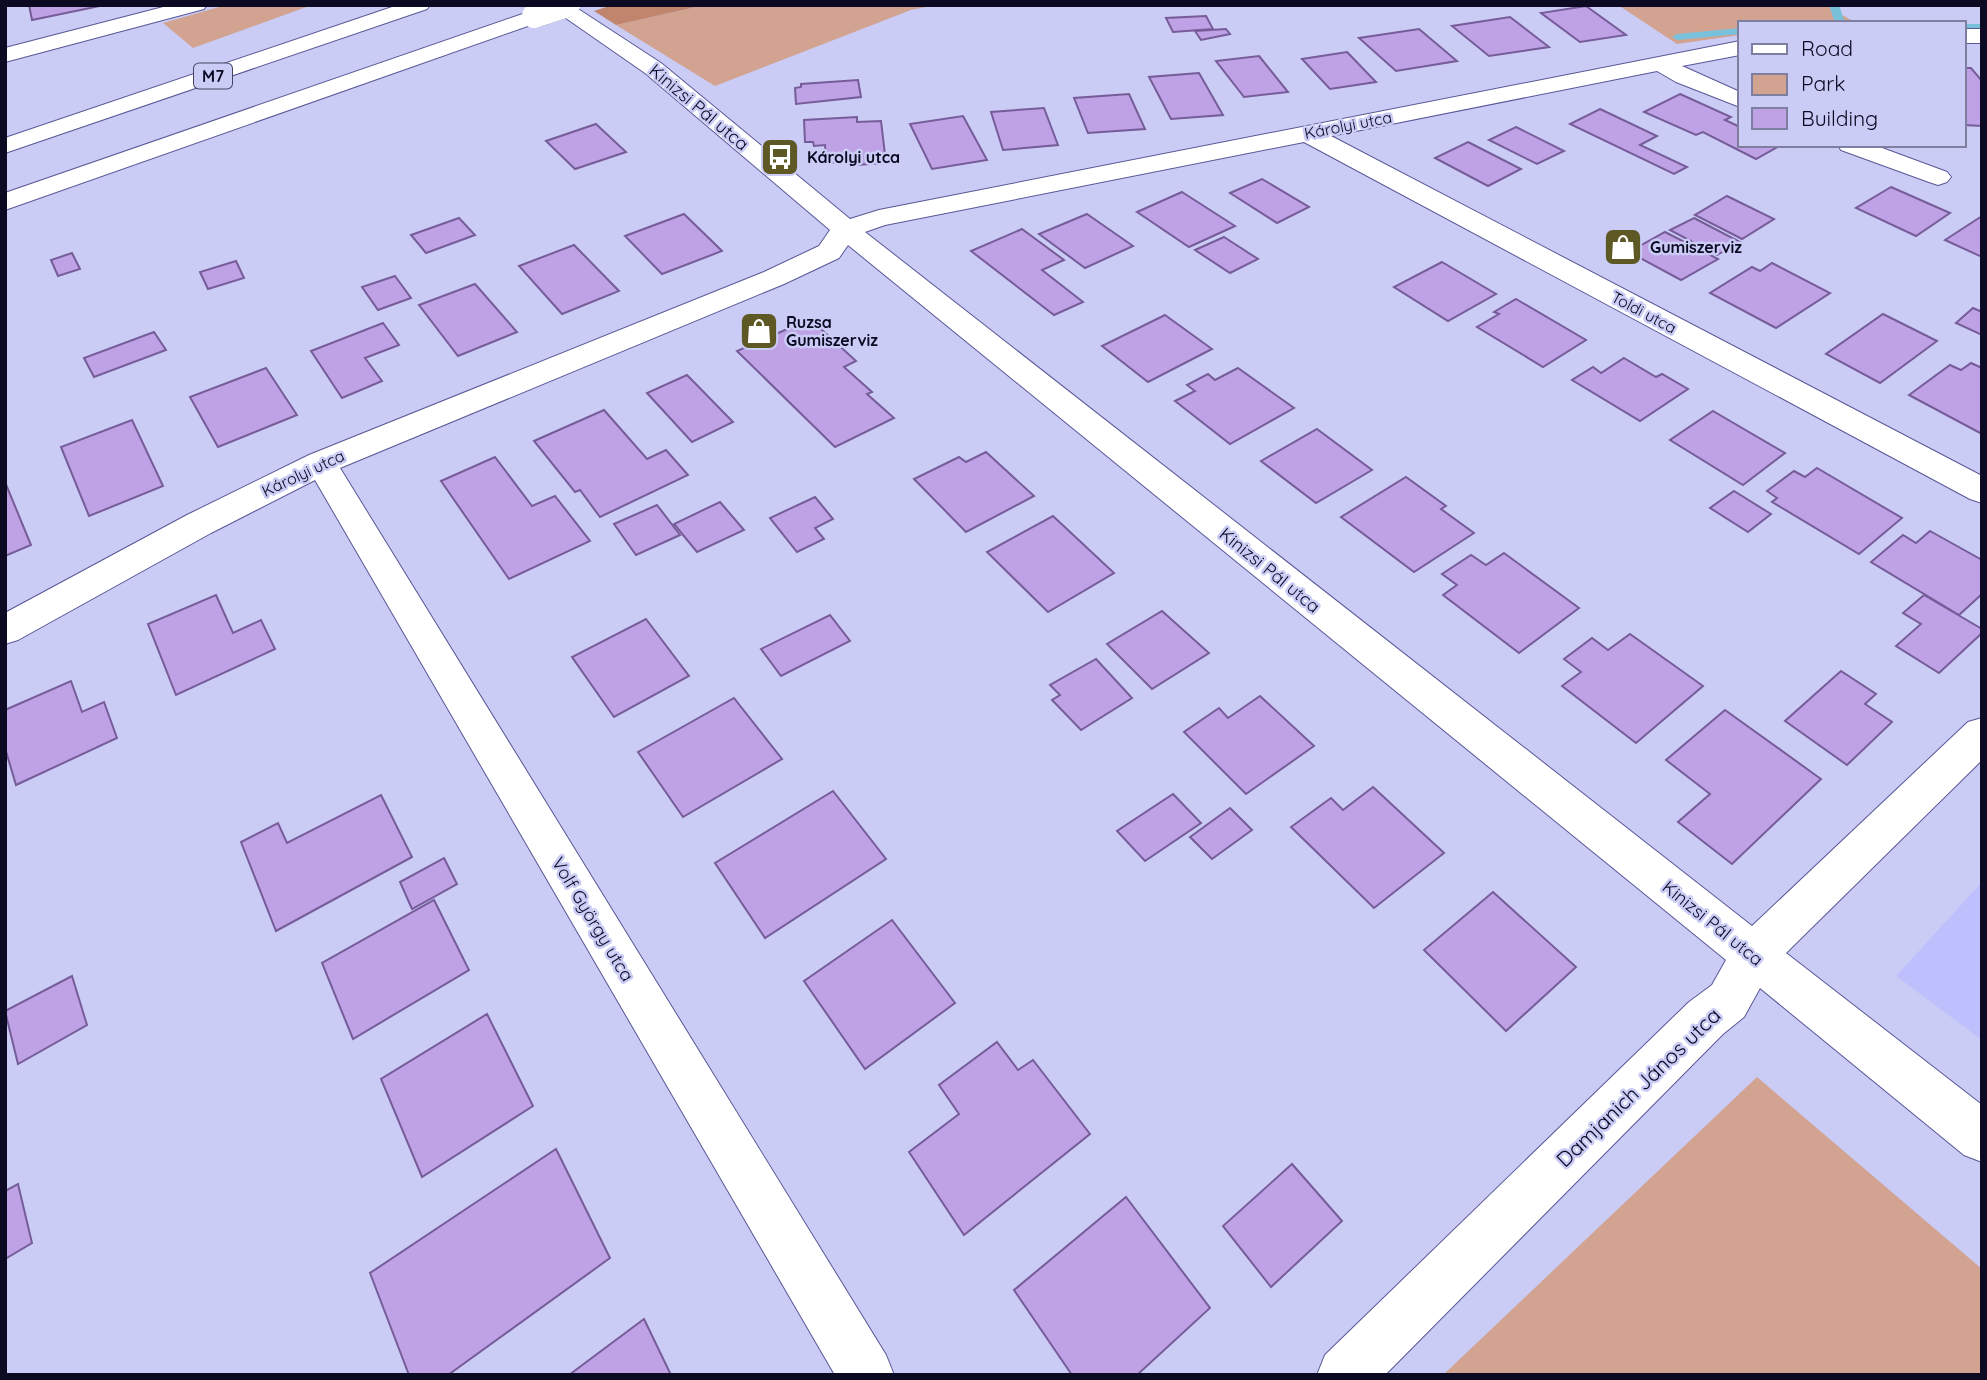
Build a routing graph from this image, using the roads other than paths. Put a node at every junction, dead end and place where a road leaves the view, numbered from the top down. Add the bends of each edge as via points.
1 (197, 5) edge
2 (360, 5) edge
3 (420, 5) edge
4 (557, 5) edge
5 (568, 5) edge
6 (1738, 48) edge
7 (5, 55) edge
8 (1661, 64) junction
9 (1738, 99) edge
10 (1306, 133) junction
11 (5, 135) edge
12 (5, 146) edge
13 (1856, 147) edge
14 (1938, 177) dead end
15 (5, 202) edge
16 (844, 230) junction
17 (321, 463) junction
18 (1982, 491) edge
19 (5, 630) edge
20 (1982, 734) edge
21 (1753, 955) junction
22 (1982, 1137) edge
23 (866, 1375) edge
24 (1345, 1375) edge

1 - 7 main road
2 - 11 main road
3 - 12 main road, M7
4 - 16 main road, Kinizsi Pál utca via 653,68
5 - 15 main road, bridge
6 - 8 main road, Károlyi utca
8 - 9 main road
8 - 10 main road, Károlyi utca
10 - 16 main road, Károlyi utca via 879,218
10 - 18 main road, Toldi utca
13 - 14 main road
16 - 17 main road, Károlyi utca via 829,252 774,278
16 - 21 main road, Kinizsi Pál utca
17 - 19 main road, Károlyi utca
17 - 23 main road, Volf György utca
20 - 21 main road, Damjanich János utca
21 - 22 main road, Kinizsi Pál utca
21 - 24 main road, Damjanich János utca via 1728,1001

